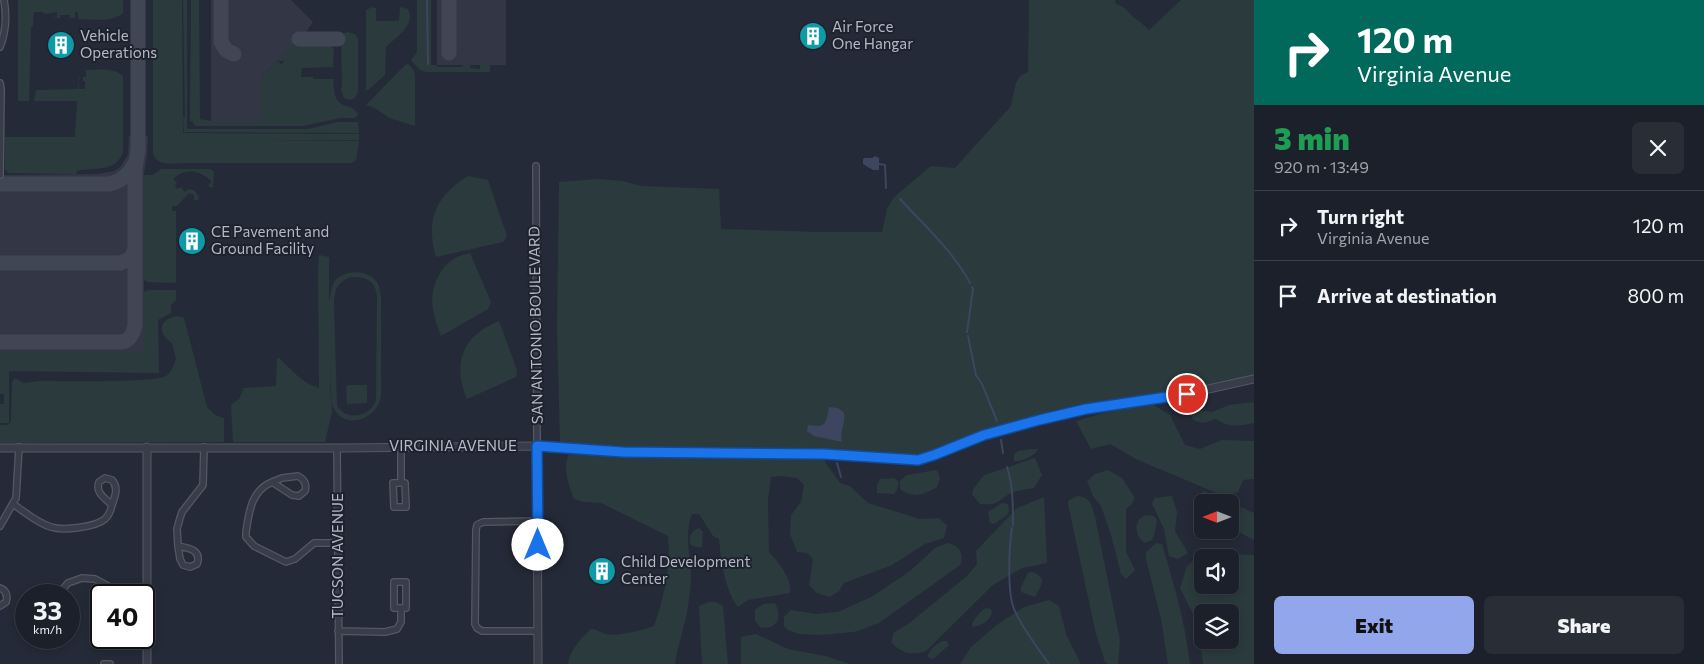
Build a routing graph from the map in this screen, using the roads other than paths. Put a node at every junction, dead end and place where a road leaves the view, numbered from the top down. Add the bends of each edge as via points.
1 (4, 0) edge
2 (0, 47) edge
3 (0, 83) edge
4 (536, 166) dead end
5 (0, 174) edge
6 (1254, 379) edge
7 (401, 446) junction
8 (537, 446) junction
9 (19, 447) junction
10 (147, 447) junction
11 (204, 447) junction
12 (0, 448) edge
13 (337, 448) junction
14 (272, 482) junction
15 (401, 483) junction
16 (14, 504) junction
17 (112, 505) dead end
18 (538, 521) junction
19 (0, 526) edge
20 (338, 543) junction
21 (178, 546) dead end
22 (67, 584) edge
23 (105, 584) edge
24 (147, 584) edge
25 (0, 588) edge
26 (0, 606) edge
27 (401, 608) junction
28 (338, 631) junction
29 (538, 631) junction
30 (147, 649) edge
31 (104, 664) edge
32 (110, 664) edge
33 (147, 664) edge
34 (339, 664) edge
35 (538, 664) edge

1 - 2 street via 6,19
3 - 5 street
4 - 8 street, SAN ANTONIO BOULEVARD
6 - 8 street, VIRGINIA AVENUE via 1039,420 984,435 918,460 824,454 623,452
7 - 8 street, VIRGINIA AVENUE
7 - 13 street, VIRGINIA AVENUE
7 - 15 street
8 - 18 street, SAN ANTONIO BOULEVARD
9 - 10 street, VIRGINIA AVENUE
9 - 12 street, VIRGINIA AVENUE
9 - 16 street
10 - 11 street, VIRGINIA AVENUE
10 - 24 street
11 - 13 street, VIRGINIA AVENUE
11 - 21 street via 203,485 182,512 177,529
13 - 20 street, TUCSON AVENUE
14 - 14 street via 299,477 306,488 301,495 294,496
14 - 20 street via 261,488 252,502 246,532 250,543 286,562 295,559 314,543
15 - 15 street via 394,483 394,507 406,507 405,483
16 - 17 street via 44,525 54,528 102,521
16 - 19 street
18 - 29 street, SAN ANTONIO BOULEVARD
18 - 29 street via 483,522 477,525 476,624 482,631
20 - 28 street, TUCSON AVENUE
22 - 23 street via 85,578
25 - 26 street via 7,595 6,602
27 - 27 street via 394,608 394,582 406,582 406,608
27 - 28 street via 400,622 395,630
28 - 34 street, TUCSON AVENUE
29 - 35 street, SAN ANTONIO BOULEVARD
30 - 33 street
31 - 32 street

